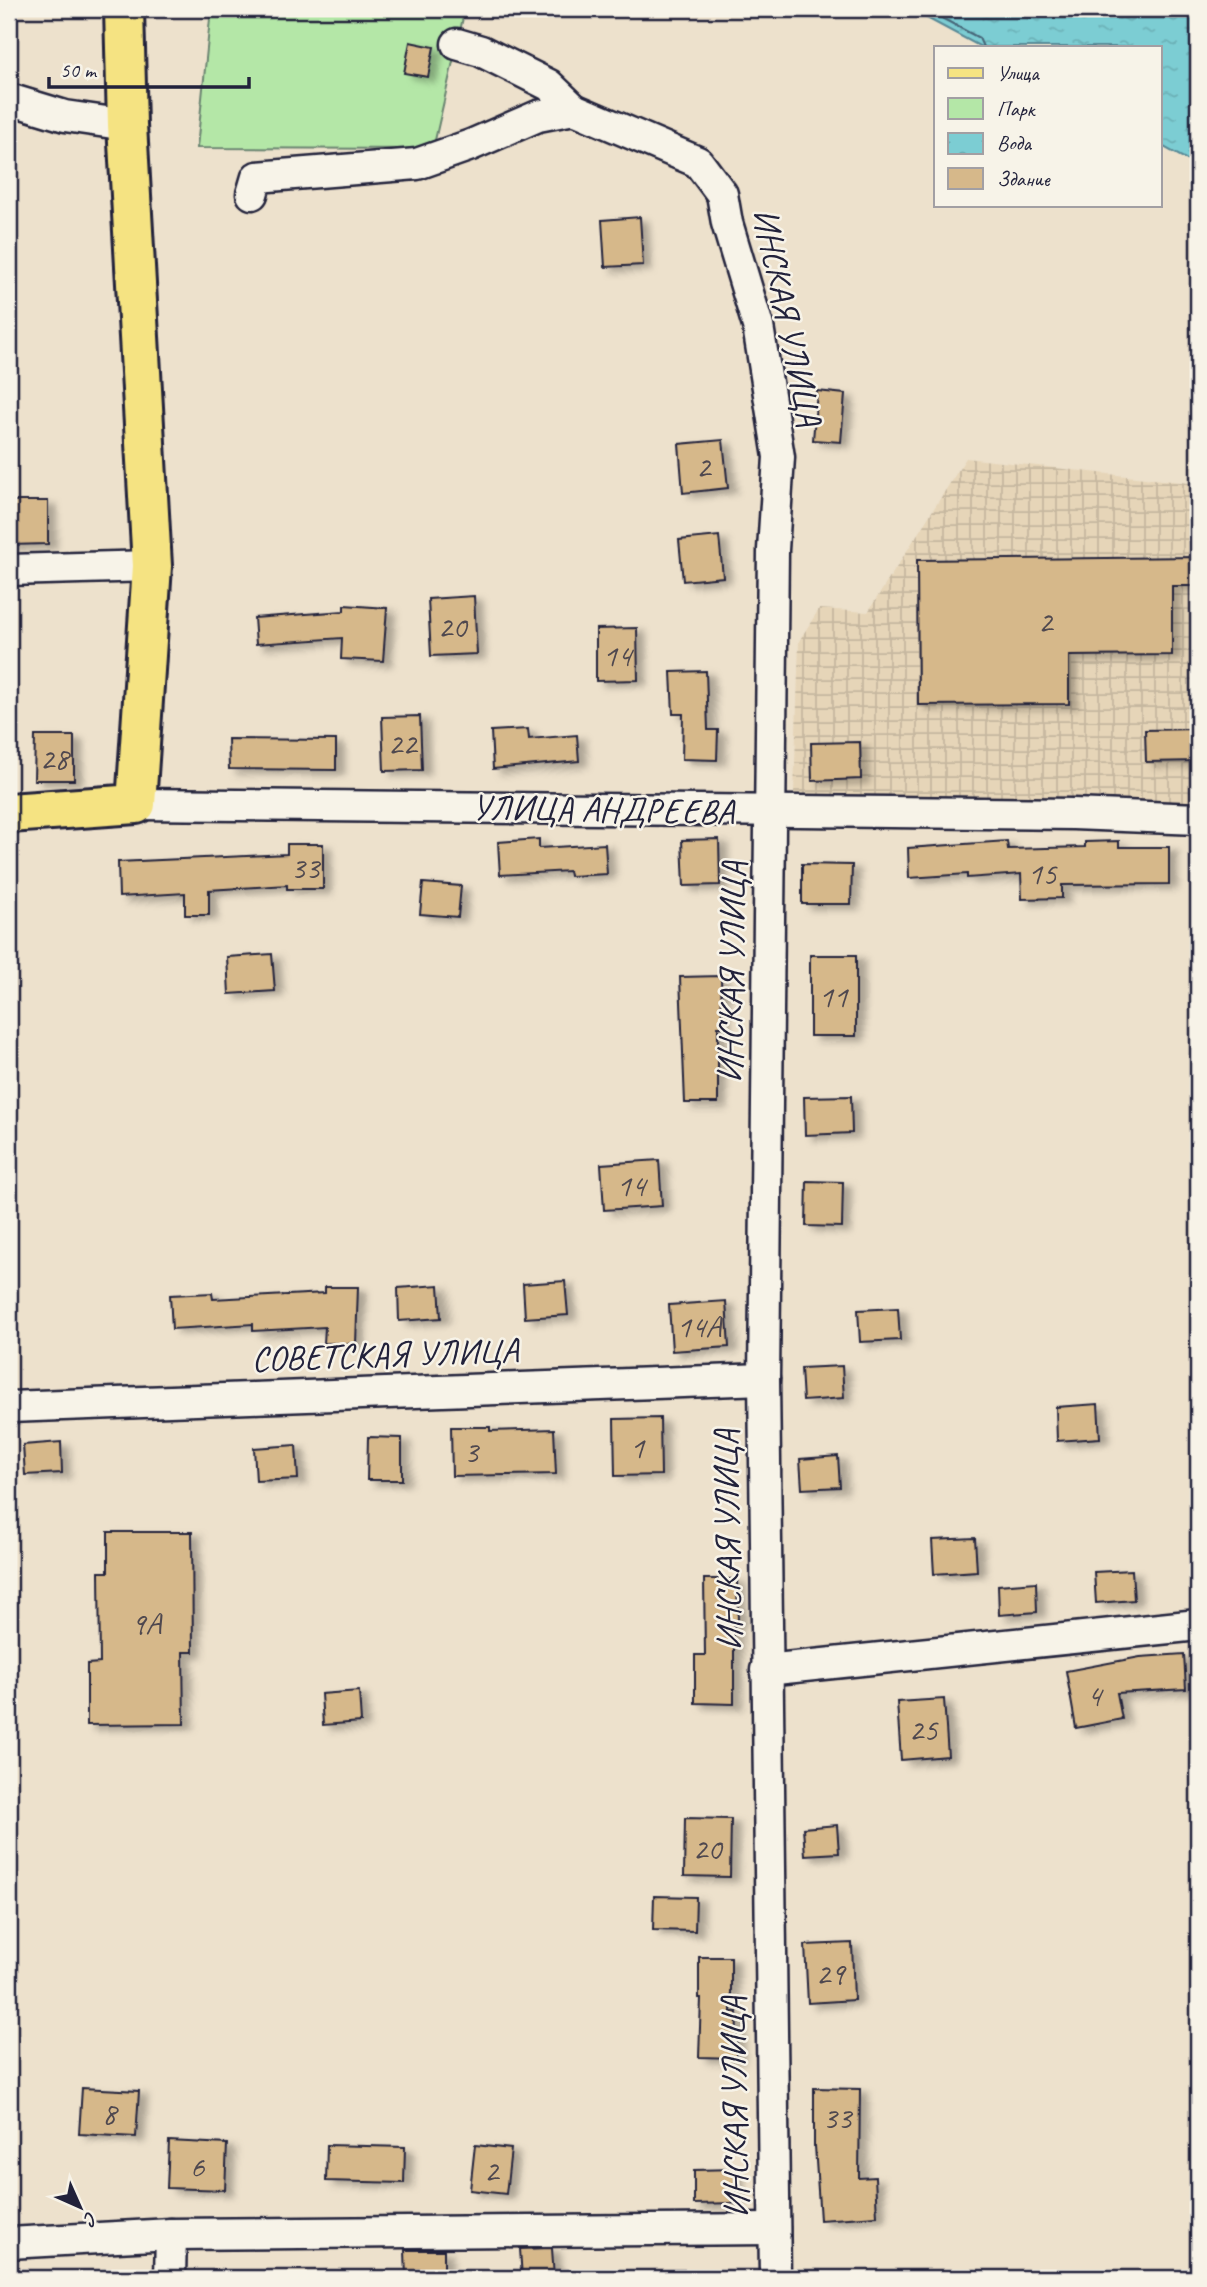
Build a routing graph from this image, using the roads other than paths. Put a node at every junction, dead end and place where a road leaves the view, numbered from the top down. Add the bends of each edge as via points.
1 (124, 9) edge
2 (457, 44) dead end
3 (9, 99) edge
4 (574, 109) junction
5 (127, 125) junction
6 (252, 194) dead end
7 (152, 566) junction
8 (9, 570) edge
9 (136, 804) junction
10 (771, 811) junction
11 (9, 813) edge
12 (1198, 819) edge
13 (764, 1379) junction
14 (9, 1407) edge
15 (1198, 1625) edge
16 (766, 1670) junction
17 (774, 2229) junction
18 (171, 2234) junction
19 (9, 2243) edge
20 (170, 2278) edge
21 (775, 2278) edge

1 - 5 main road
2 - 4 street via 549,85
3 - 5 street via 65,116
4 - 6 street via 538,116 417,164 257,177
4 - 10 street, ИНСКАЯ УЛИЦА via 698,162 722,194 758,326 779,457 773,550
5 - 7 main road
7 - 8 street
7 - 9 main road
9 - 10 street, УЛИЦА АНДРЕЕВА
9 - 11 main road, УЛИЦА АНДРЕЕВА
10 - 12 street, УЛИЦА АНДРЕЕВА
10 - 13 street, ИНСКАЯ УЛИЦА
13 - 14 street, СОВЕТСКАЯ УЛИЦА
13 - 16 street, ИНСКАЯ УЛИЦА
15 - 16 street
16 - 17 street, ИНСКАЯ УЛИЦА
17 - 18 street
17 - 21 street, ИНСКАЯ УЛИЦА
18 - 19 street
18 - 20 street

